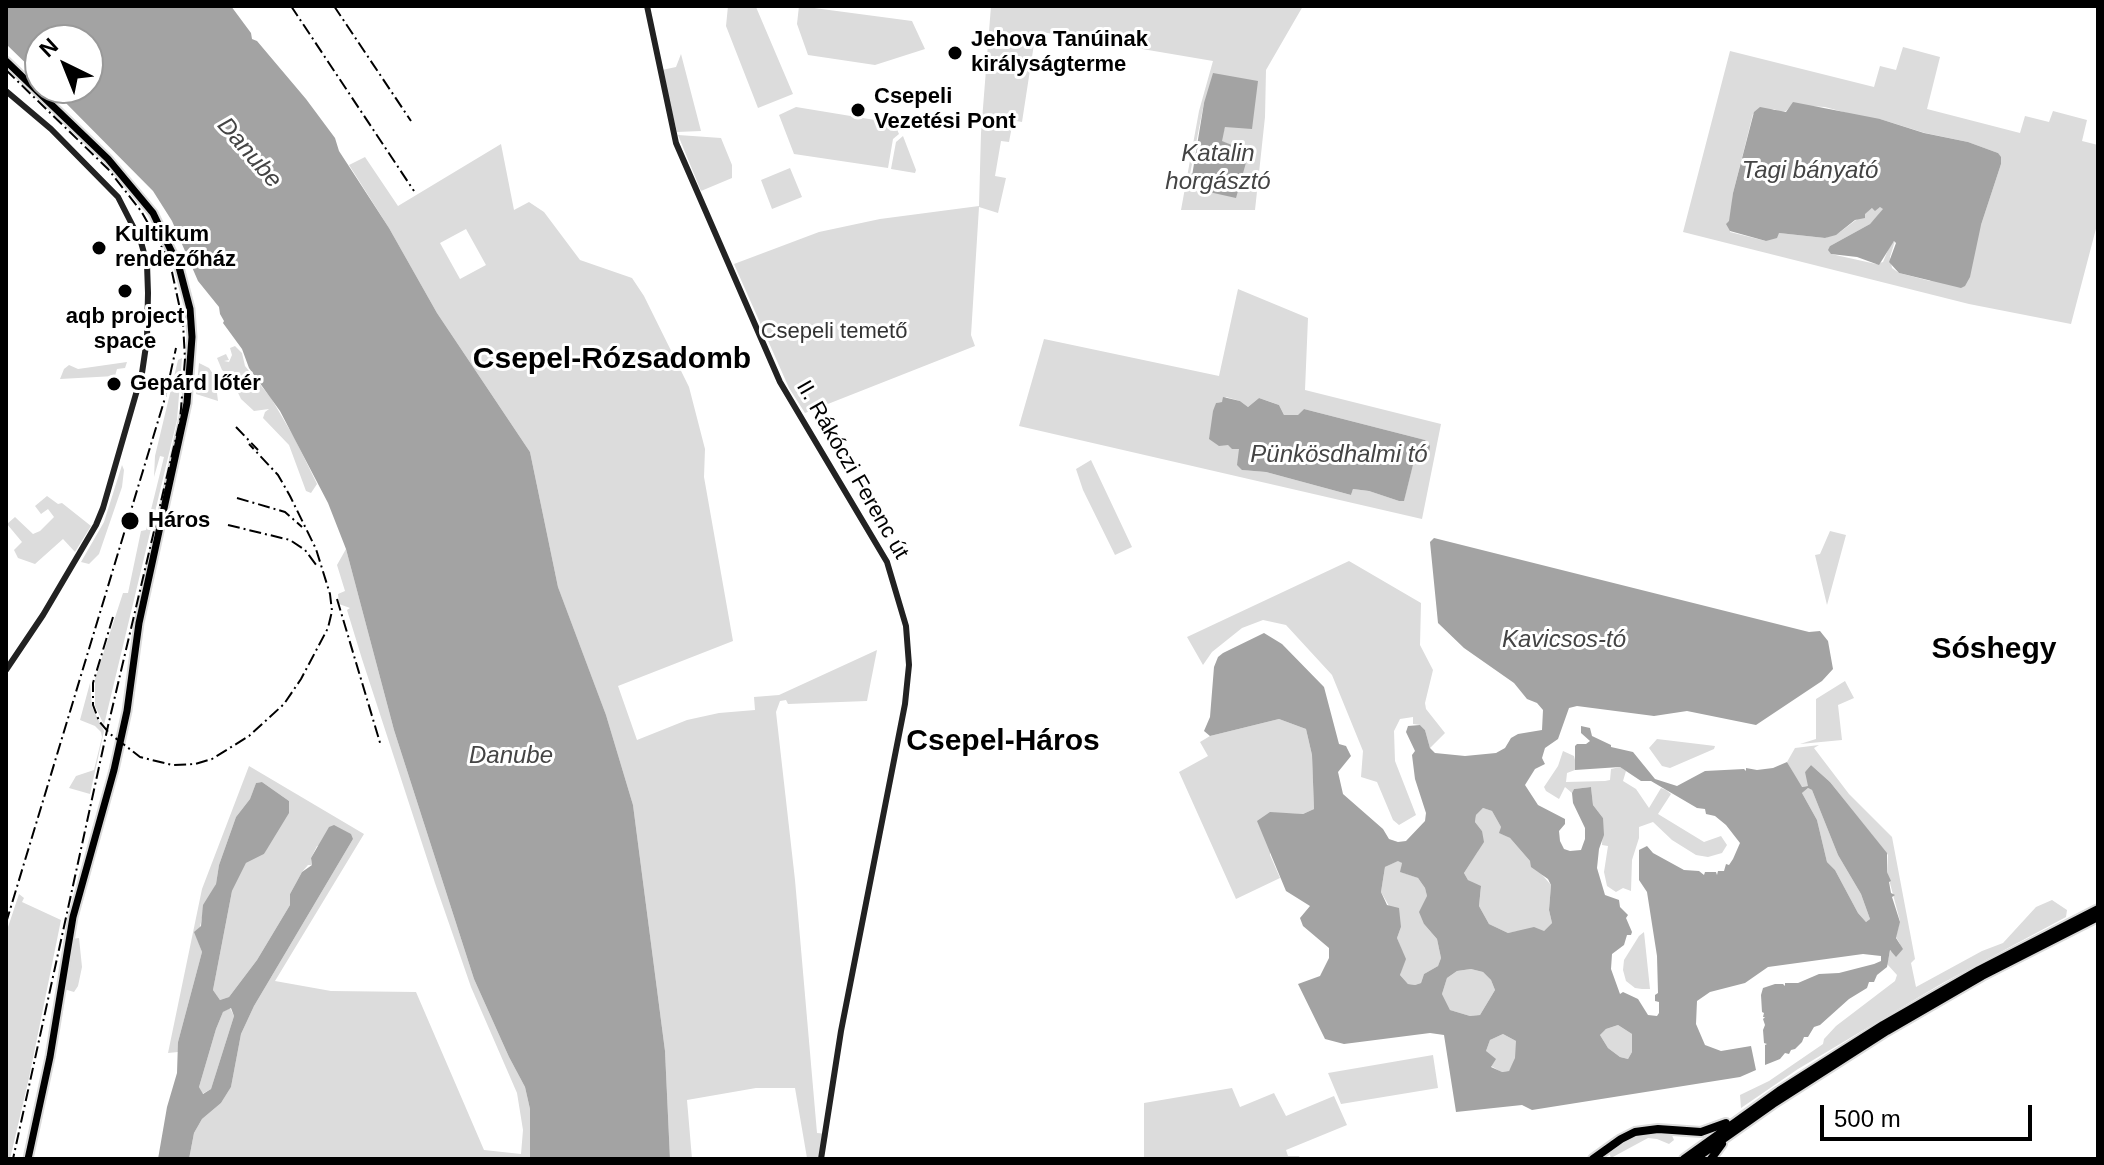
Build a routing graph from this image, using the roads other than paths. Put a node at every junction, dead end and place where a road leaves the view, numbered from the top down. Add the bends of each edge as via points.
1 (647, 6) edge
2 (6, 61) edge
3 (6, 91) edge
4 (6, 670) edge
5 (2098, 909) edge
6 (2098, 917) edge
7 (1743, 1116) junction
8 (1733, 1132) junction
9 (28, 1159) edge
10 (821, 1159) edge
11 (1593, 1159) edge
12 (1684, 1159) edge
13 (1695, 1159) edge
14 (1711, 1159) edge

1 - 10 main road, II. Rákóczi Ferenc út via 675,139 780,382 887,562 906,626 905,704
2 - 9 main road via 108,159 153,213 184,282 193,351 187,403 139,623 127,711 82,875
3 - 4 main road via 118,197 141,242 148,293 142,373 103,508
5 - 7 highway via 1924,1001
6 - 8 highway via 1921,1011
7 - 11 highway via 1701,1132 1663,1129 1630,1134
7 - 12 highway
8 - 13 highway
8 - 14 highway

